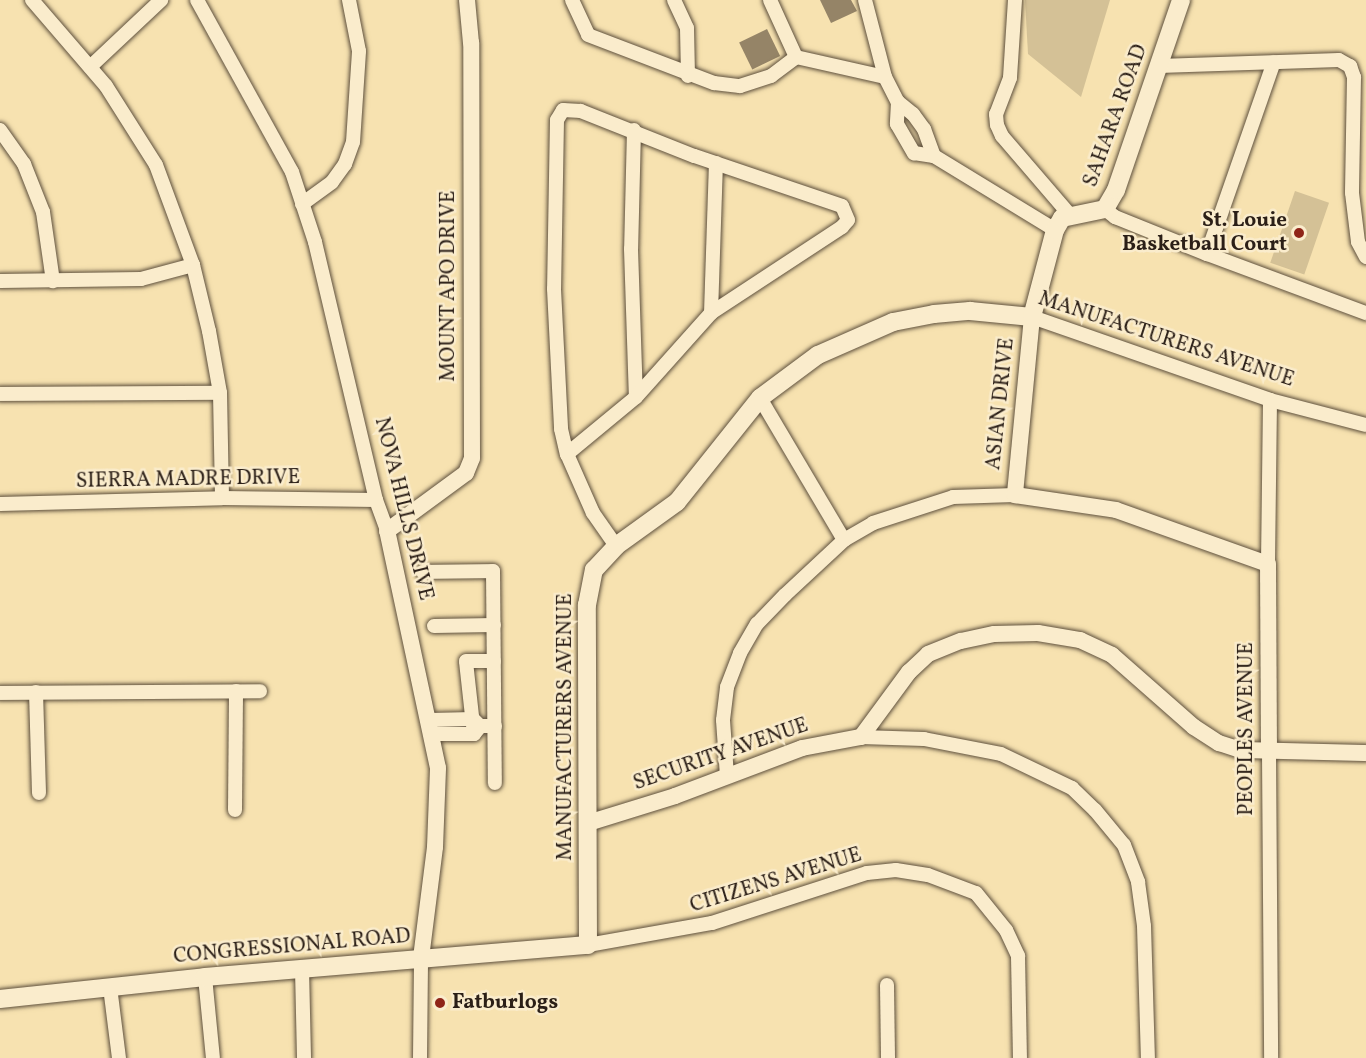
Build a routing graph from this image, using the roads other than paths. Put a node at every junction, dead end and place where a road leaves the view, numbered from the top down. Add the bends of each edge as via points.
1 (32, 0) edge
2 (162, 0) edge
3 (197, 0) edge
4 (349, 0) edge
5 (467, 0) edge
6 (572, 0) edge
7 (674, 0) edge
8 (770, 0) edge
9 (866, 0) edge
10 (1015, 0) edge
11 (1181, 0) edge
12 (796, 57) junction
13 (1274, 62) junction
14 (1159, 66) junction
15 (90, 67) junction
16 (688, 76) junction
17 (885, 77) junction
18 (898, 102) junction
19 (0, 130) edge
20 (634, 130) junction
21 (934, 156) junction
22 (716, 163) junction
23 (302, 204) junction
24 (1105, 209) junction
25 (1069, 214) junction
26 (1055, 230) junction
27 (1207, 254) junction
28 (1366, 257) edge
29 (193, 265) junction
30 (0, 281) edge
31 (53, 281) junction
32 (711, 313) junction
33 (1366, 314) edge
34 (1032, 317) junction
35 (220, 393) junction
36 (0, 394) edge
37 (636, 397) junction
38 (760, 398) junction
39 (1270, 400) junction
40 (1366, 425) edge
41 (567, 454) junction
42 (1015, 495) junction
43 (222, 498) junction
44 (376, 500) junction
45 (0, 504) edge
46 (387, 531) junction
47 (844, 540) junction
48 (616, 546) junction
49 (1268, 564) junction
50 (423, 572) dead end
51 (494, 625) junction
52 (434, 626) dead end
53 (494, 661) junction
54 (236, 691) junction
55 (260, 691) dead end
56 (36, 692) junction
57 (0, 693) edge
58 (476, 726) junction
59 (495, 726) junction
60 (431, 727) junction
61 (861, 737) junction
62 (1269, 752) junction
63 (1366, 753) edge
64 (727, 776) junction
65 (495, 783) dead end
66 (39, 793) dead end
67 (235, 810) dead end
68 (588, 823) junction
69 (588, 945) junction
70 (421, 958) junction
71 (302, 969) junction
72 (205, 977) junction
73 (887, 985) dead end
74 (110, 987) junction
75 (0, 999) edge
76 (118, 1058) edge
77 (213, 1058) edge
78 (304, 1058) edge
79 (420, 1058) edge
80 (888, 1058) edge
81 (1020, 1058) edge
82 (1148, 1058) edge
83 (1271, 1058) edge

1 - 15 street
2 - 15 street
3 - 23 street, NOVA HILLS DRIVE via 292,172
4 - 23 street via 359,51 353,142 345,164 332,182
5 - 46 street, MOUNT APO DRIVE via 471,54 472,458 466,473
6 - 16 street via 588,36
7 - 16 street via 687,28
8 - 12 street
9 - 17 street
10 - 25 street via 1010,78 996,114 997,125 1002,136
11 - 14 main road, SAHARA ROAD
12 - 16 street via 771,76 740,86
12 - 17 street
13 - 14 street
13 - 27 street
13 - 28 street via 1339,60 1350,66 1354,76 1352,193 1358,242
14 - 24 main road, SAHARA ROAD via 1116,190
15 - 29 street via 156,165
17 - 18 street
18 - 21 street via 914,114
18 - 21 street via 897,124 903,141 914,153
19 - 31 street via 24,164 43,212
20 - 22 street
20 - 37 street via 631,249
20 - 41 street via 580,111 563,110 557,120 556,382
21 - 26 street
22 - 32 street
22 - 32 street via 842,206 848,220
23 - 44 street, NOVA HILLS DRIVE via 315,242
24 - 25 main road, SAHARA ROAD
24 - 27 street via 1115,217
25 - 26 main road
26 - 34 main road
27 - 33 street
29 - 31 street via 141,279
29 - 35 street
30 - 31 street
32 - 37 street
34 - 38 main road, MANUFACTURERS AVENUE via 970,312 893,322 818,355
34 - 39 street, MANUFACTURERS AVENUE
34 - 42 street, ASIAN DRIVE
35 - 36 street
35 - 43 street
37 - 41 street
38 - 47 street
38 - 48 main road, MANUFACTURERS AVENUE via 677,502
39 - 40 street, MANUFACTURERS AVENUE
39 - 49 street, PEOPLES AVENUE
41 - 48 street via 592,513
42 - 47 street via 953,497 923,504 873,523
42 - 49 street via 1116,510
43 - 44 street, SIERRA MADRE DRIVE
43 - 45 street, SIERRA MADRE DRIVE
44 - 46 street, NOVA HILLS DRIVE
46 - 60 street, NOVA HILLS DRIVE
47 - 64 street via 757,624 740,653 728,687 723,720
48 - 68 main road, MANUFACTURERS AVENUE via 594,570 588,588
49 - 62 street, PEOPLES AVENUE
50 - 51 street via 493,572
51 - 52 street
51 - 53 street
53 - 58 street via 466,661
53 - 59 street
54 - 55 street
54 - 56 street
54 - 67 street
56 - 57 street
56 - 66 street
58 - 59 street
58 - 60 street
59 - 65 street
60 - 70 street, NOVA HILLS DRIVE via 438,806
61 - 62 street via 909,672 928,654 994,634 1038,633 1080,640 1112,655 1194,727 1219,743
61 - 64 street, SECURITY AVENUE via 819,743
61 - 82 street, SECURITY AVENUE via 924,739 1000,754 1072,788 1095,810 1124,845 1138,882 1144,926
62 - 63 street
62 - 83 street, PEOPLES AVENUE
64 - 68 street, SECURITY AVENUE
68 - 69 main road, MANUFACTURERS AVENUE
69 - 70 main road, CONGRESSIONAL ROAD
69 - 81 street, CITIZENS AVENUE via 712,923 867,873 896,870 928,875 976,893 1006,930 1017,956
70 - 71 main road, CONGRESSIONAL ROAD
70 - 79 street, NOVA HILLS DRIVE
71 - 72 main road, CONGRESSIONAL ROAD
71 - 78 street
72 - 74 main road, CONGRESSIONAL ROAD
72 - 77 street
73 - 80 street
74 - 75 main road, CONGRESSIONAL ROAD
74 - 76 street

